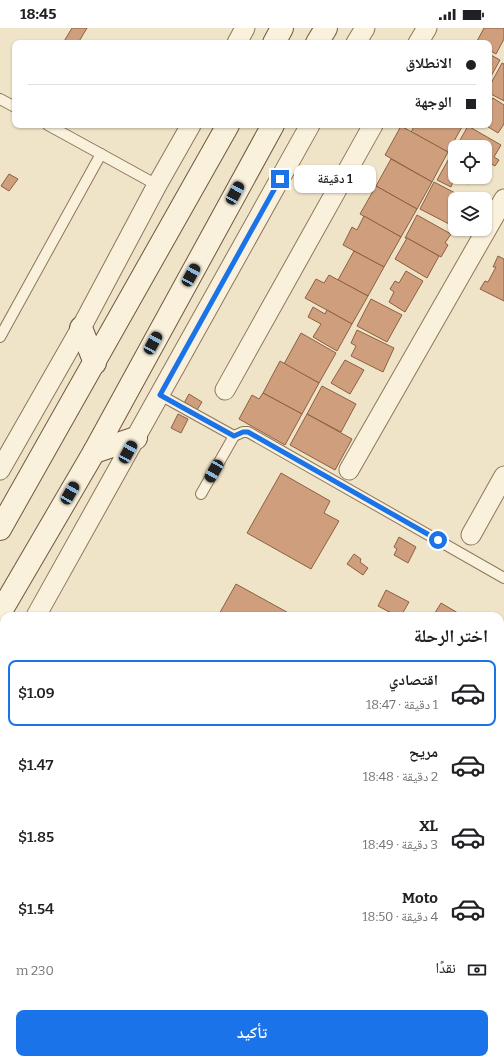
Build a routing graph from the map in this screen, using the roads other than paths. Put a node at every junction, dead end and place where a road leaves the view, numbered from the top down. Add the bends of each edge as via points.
1 (245, 28) edge
2 (282, 28) edge
3 (326, 28) edge
4 (365, 28) edge
5 (427, 28) edge
6 (239, 40) edge
7 (276, 40) edge
8 (319, 40) edge
9 (358, 40) edge
10 (420, 40) edge
11 (0, 99) edge
12 (12, 105) edge
13 (53, 128) edge
14 (188, 128) edge
15 (226, 128) edge
16 (271, 128) edge
17 (308, 128) edge
18 (371, 128) edge
19 (101, 154) junction
20 (157, 185) junction
21 (504, 199) edge
22 (81, 328) junction
23 (0, 337) edge
24 (95, 363) junction
25 (225, 390) dead end
26 (160, 395) junction
27 (234, 436) junction
28 (136, 438) junction
29 (94, 452) junction
30 (0, 470) edge
31 (349, 470) dead end
32 (504, 476) edge
33 (201, 494) dead end
34 (0, 529) edge
35 (471, 535) dead end
36 (504, 578) edge
37 (1, 612) edge
38 (38, 612) edge

1 - 6 street
2 - 7 main road
3 - 8 main road
4 - 9 street
5 - 10 street
11 - 12 lane
13 - 19 lane
14 - 20 street
15 - 24 main road
16 - 29 main road
17 - 26 street
18 - 25 street
19 - 20 lane
19 - 23 lane
20 - 22 street
21 - 31 street
22 - 24 main road
22 - 30 street
24 - 34 main road
26 - 27 lane
26 - 28 street
27 - 33 lane
27 - 36 lane via 248,432
28 - 29 main road
28 - 38 street
29 - 37 main road
32 - 35 street

